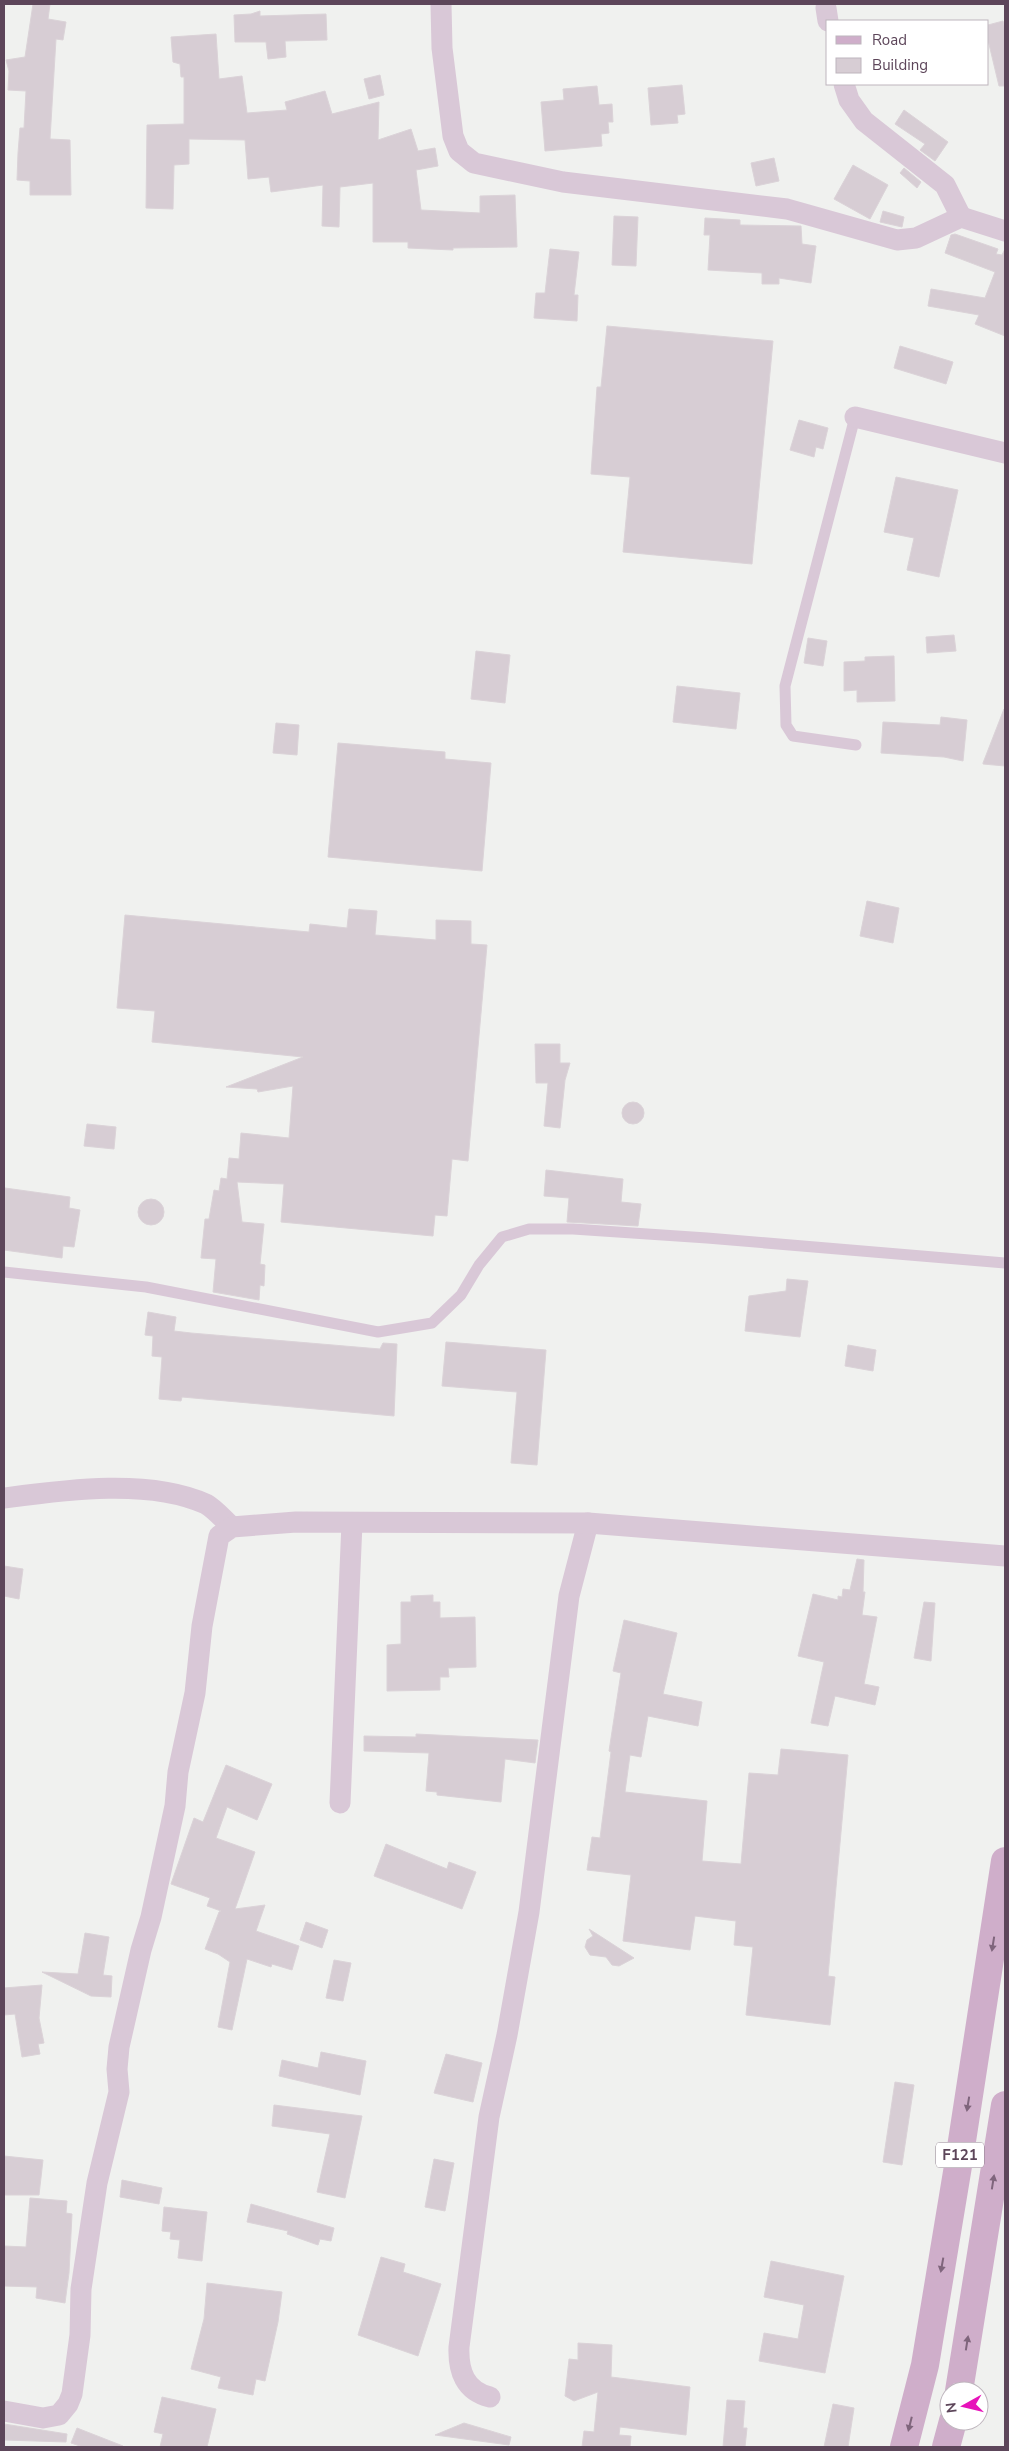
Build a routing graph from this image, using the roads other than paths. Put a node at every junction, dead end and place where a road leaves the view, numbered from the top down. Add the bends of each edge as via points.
1 (441, 4) edge
2 (844, 85) edge
3 (960, 217) junction
4 (1005, 231) edge
5 (855, 417) joint
6 (1005, 453) edge
7 (856, 745) dead end
8 (1005, 1263) edge
9 (4, 1272) edge
10 (4, 1498) edge
11 (352, 1523) junction
12 (588, 1523) junction
13 (232, 1527) junction
14 (1005, 1556) edge
15 (340, 1803) dead end
16 (1005, 1861) edge
17 (1005, 2105) edge
18 (1001, 2156) edge
19 (961, 2381) edge
20 (490, 2397) dead end
21 (4, 2411) edge
22 (950, 2431) edge
23 (904, 2447) edge
24 (946, 2447) edge

1 - 3 street via 442,48 453,136 459,150 474,164 564,182 787,209 897,240 916,238
2 - 3 street via 849,100 864,121 946,185
3 - 4 street
5 - 6 street
5 - 7 lane via 785,696 786,725 793,736
8 - 9 lane via 573,1228 529,1229 502,1237 479,1265 461,1295 432,1323 378,1332 146,1288
10 - 13 street via 99,1487 163,1492 207,1505
11 - 12 street
11 - 13 street via 296,1522
11 - 15 street
12 - 14 street
12 - 20 street via 569,1596 529,1912 489,2117 458,2347 458,2366 466,2381
13 - 21 street via 219,1536 202,1626 195,1693 178,1772 175,1806 119,2047 119,2092 97,2183 81,2289 80,2335 72,2394 59,2415 43,2418
16 -> 23 main road, F121 via 925,2365
17 - 18 main road, F121
19 -> 18 main road, F121
22 - 24 main road

